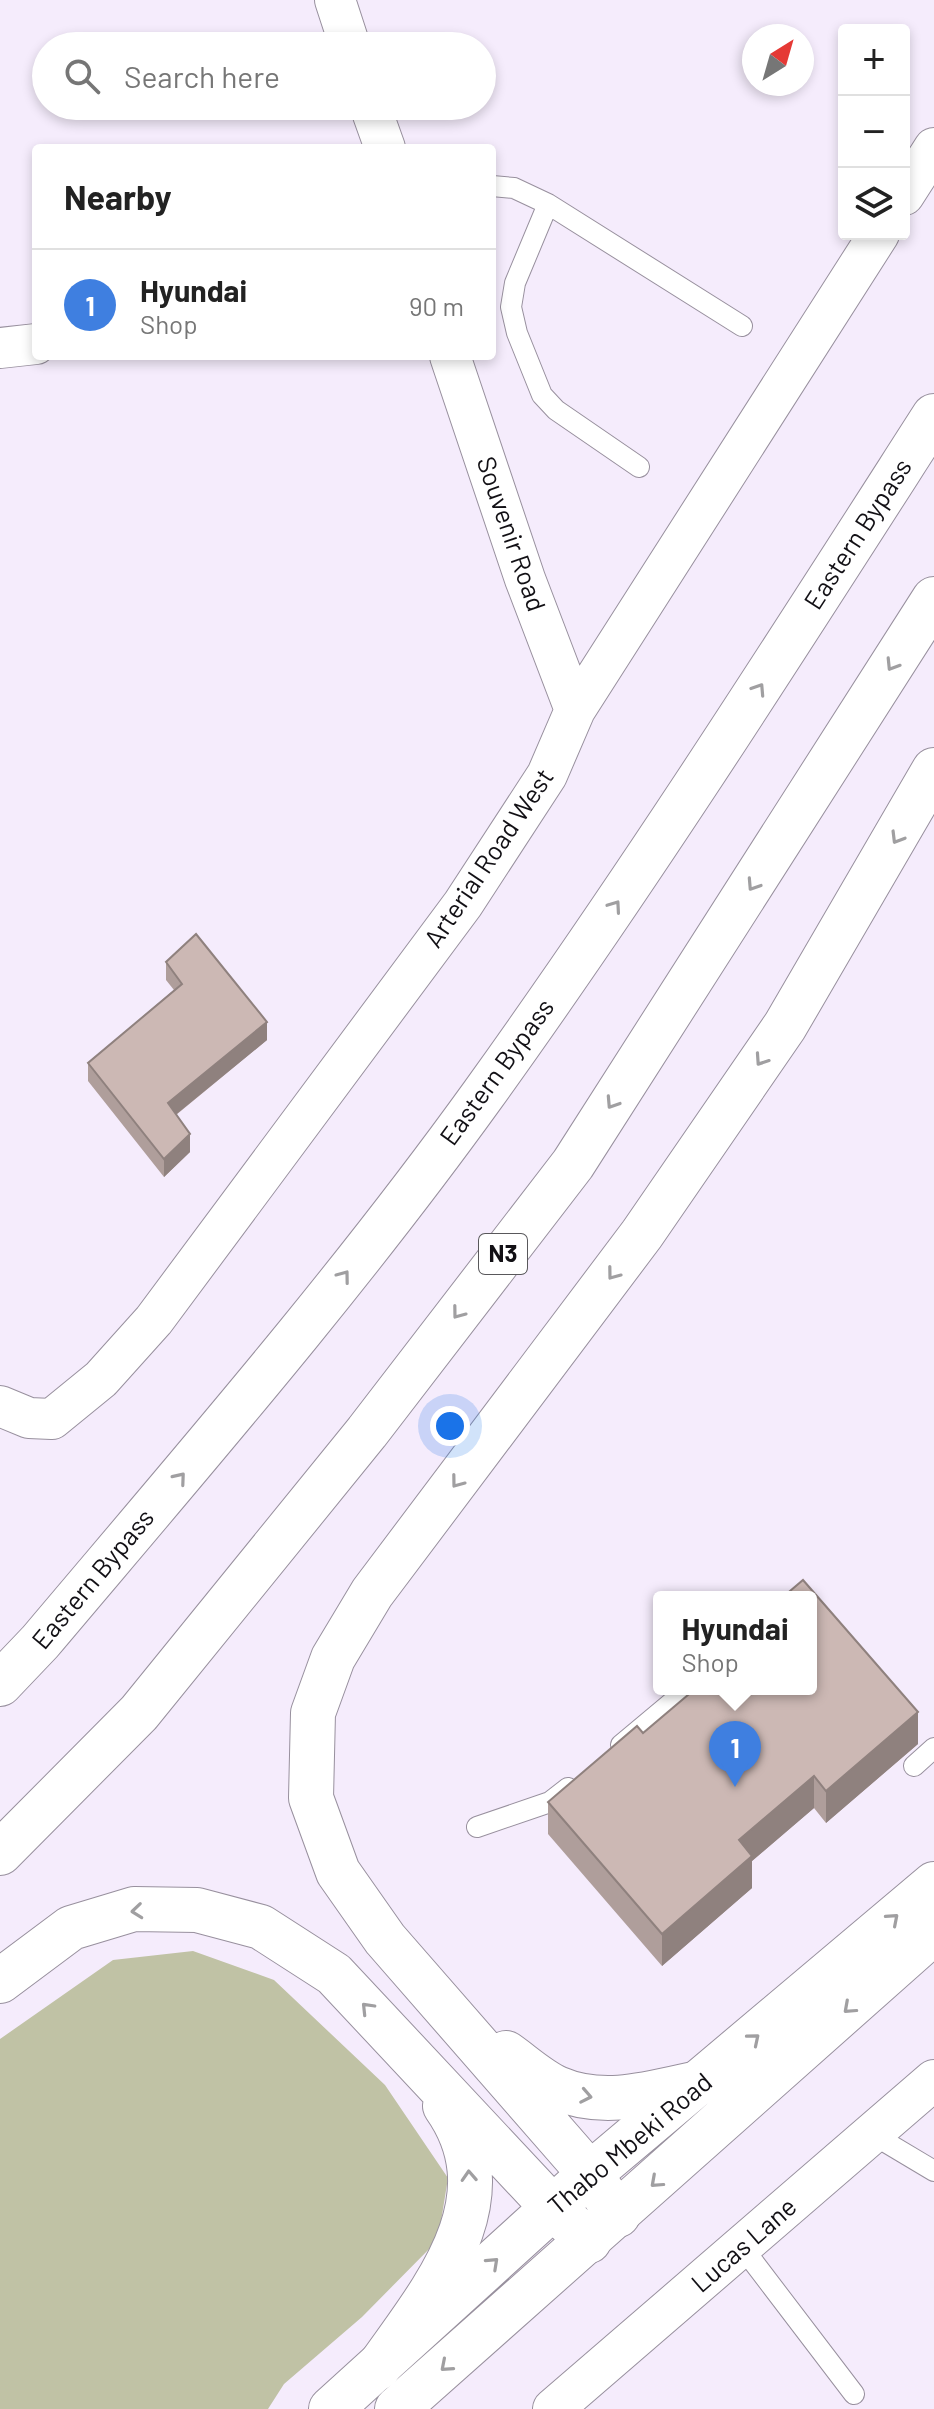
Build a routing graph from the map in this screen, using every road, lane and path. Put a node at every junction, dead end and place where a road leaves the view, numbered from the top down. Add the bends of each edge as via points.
1 (335, 0) edge
2 (345, 32) edge
3 (375, 120) edge
4 (384, 144) edge
5 (934, 148) edge
6 (496, 186) edge
7 (910, 186) edge
8 (548, 204) junction
9 (875, 240) edge
10 (742, 326) dead end
11 (32, 344) edge
12 (0, 348) edge
13 (451, 360) edge
14 (934, 416) edge
15 (639, 467) dead end
16 (934, 599) edge
17 (575, 710) junction
18 (934, 770) edge
19 (15, 1412) edge
20 (0, 1684) edge
21 (681, 1695) edge
22 (934, 1748) edge
23 (609, 1755) edge
24 (914, 1766) dead end
25 (588, 1772) edge
26 (477, 1827) dead end
27 (0, 1853) edge
28 (934, 1884) edge
29 (934, 1932) edge
30 (0, 1981) edge
31 (449, 2012) junction
32 (398, 2040) junction
33 (934, 2080) edge
34 (703, 2082) junction
35 (872, 2134) junction
36 (934, 2171) edge
37 (590, 2174) junction
38 (553, 2208) junction
39 (604, 2228) junction
40 (742, 2247) junction
41 (378, 2368) junction
42 (854, 2394) dead end
43 (331, 2409) edge
44 (397, 2409) edge
45 (553, 2409) edge

1 - 2 street
3 - 4 street
5 - 7 street
6 - 8 lane via 514,188
8 - 10 lane
8 - 15 lane via 515,283 511,307 517,333 542,395
9 - 17 street, Arterial Road West
11 - 12 street
13 - 17 street, Souvenir Road
20 -> 14 main road, Eastern Bypass via 296,1339 481,1098 688,799
16 -> 27 main road, N3 via 573,1164 367,1432 139,1713
17 - 19 street, Arterial Road West via 547,775 463,904 154,1320 63,1413 52,1419
18 -> 31 main road via 785,1026 642,1234 372,1593 333,1658 313,1713 311,1798 338,1872 385,1939
21 - 23 lane
22 - 24 lane
25 - 26 lane via 550,1802
34 -> 28 main road, Thabo Mbeki Road
29 -> 39 main road, Thabo Mbeki Road
32 -> 30 main road via 334,1974 298,1948 261,1927 197,1910 134,1909 71,1928
31 -> 34 main road via 554,2087 578,2096 626,2098
31 - 37 main road
32 - 38 main road
41 -> 32 main road via 449,2267 464,2226 472,2175 458,2124
33 - 35 street, Lucas Lane
34 - 37 main road, Thabo Mbeki Road
35 - 36 lane
35 - 40 street, Lucas Lane
37 - 38 main road, Thabo Mbeki Road
37 - 39 main road
38 - 39 main road
41 -> 38 main road, Thabo Mbeki Road
39 -> 44 main road, Thabo Mbeki Road
40 - 42 lane
40 - 45 street, Lucas Lane
41 - 43 main road, Thabo Mbeki Road

